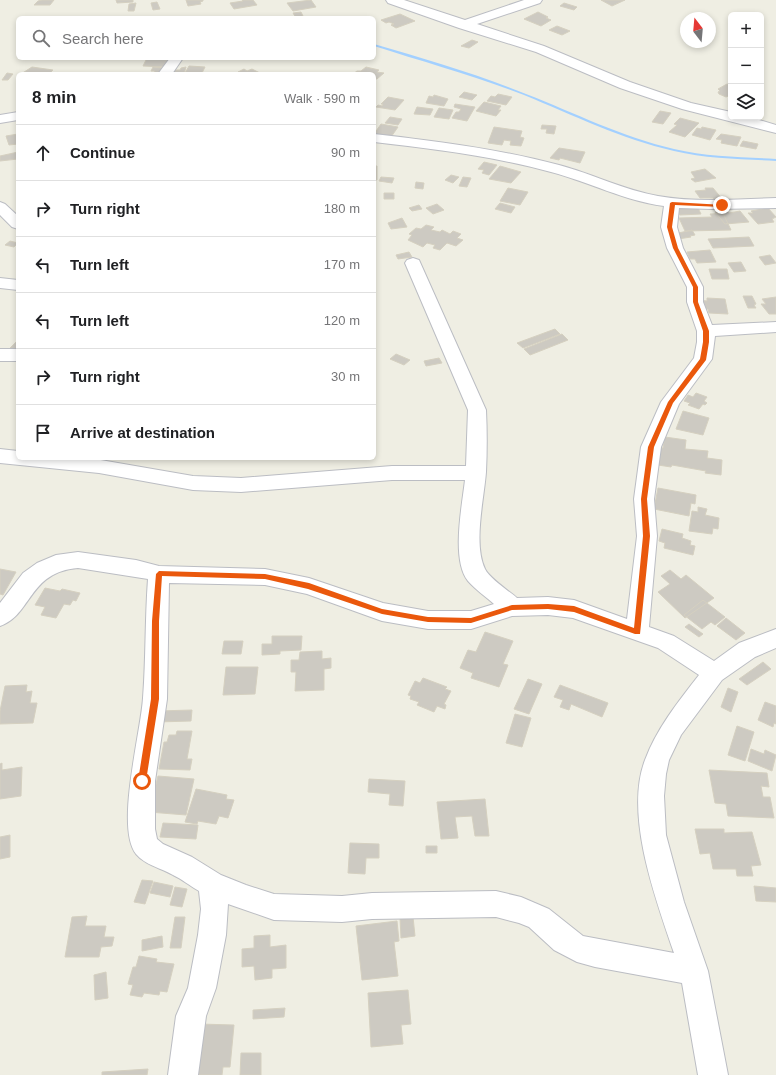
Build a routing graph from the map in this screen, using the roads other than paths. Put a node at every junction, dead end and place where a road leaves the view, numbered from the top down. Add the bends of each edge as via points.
1 (536, 0) edge
2 (399, 1) edge
3 (464, 25) junction
4 (176, 60) edge
5 (166, 72) edge
6 (16, 116) edge
7 (728, 116) edge
8 (0, 119) edge
9 (743, 120) edge
10 (776, 129) edge
11 (376, 138) edge
12 (672, 203) junction
13 (776, 203) edge
14 (0, 207) edge
15 (16, 222) edge
16 (413, 263) dead end
17 (0, 283) edge
18 (16, 285) edge
19 (774, 330) edge
20 (706, 331) junction
21 (0, 355) edge
22 (16, 355) edge
23 (0, 456) edge
24 (16, 458) edge
25 (41, 460) edge
26 (476, 473) junction
27 (159, 574) junction
28 (512, 607) junction
29 (0, 617) edge
30 (637, 632) junction
31 (776, 638) edge
32 (714, 673) junction
33 (211, 884) junction
34 (694, 971) junction
35 (183, 1075) edge
36 (713, 1075) edge

1 - 3 street
2 - 3 street
3 - 7 street via 540,49 625,85
4 - 5 street
6 - 8 street
9 - 10 street
11 - 12 street via 446,146 556,169 621,191
12 - 13 street
12 - 20 street via 670,227 676,248 695,287 697,308
14 - 15 street
16 - 26 street via 477,410
17 - 18 street
19 - 20 street
20 - 30 street via 703,360 670,402 649,454 644,499 644,572
21 - 22 street
23 - 24 street
25 - 26 street via 99,466 193,483 241,484 392,473
26 - 28 street via 470,521 470,556 476,575
27 - 28 street via 265,577 309,586 382,612 428,620 471,620
27 - 29 street via 98,562 78,560 59,563 31,579
27 - 33 street via 155,699 142,781 142,829 145,844 154,853 183,866
28 - 30 street via 548,606 574,609
30 - 32 street via 666,642
31 - 32 street via 746,650
32 - 34 street via 672,728 657,760 651,796 653,835 670,902
33 - 34 street via 274,907 342,909 372,906 509,906 539,918 577,948
33 - 35 street via 215,909 212,935 202,988 191,1016
34 - 36 street

